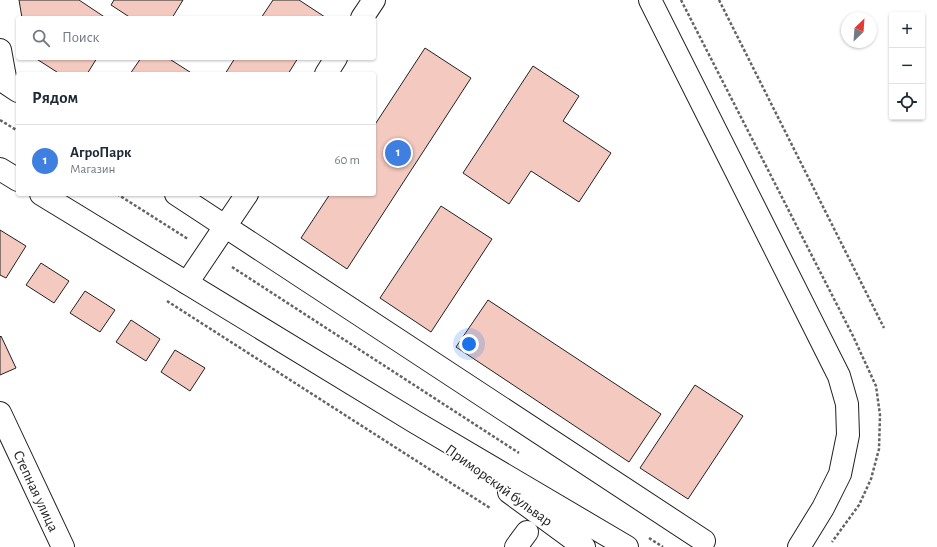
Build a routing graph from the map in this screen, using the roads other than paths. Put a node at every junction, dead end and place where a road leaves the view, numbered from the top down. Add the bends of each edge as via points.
1 (374, 0) edge
2 (650, 0) edge
3 (363, 16) edge
4 (0, 50) edge
5 (335, 60) edge
6 (327, 72) edge
7 (16, 90) edge
8 (0, 169) edge
9 (16, 179) edge
10 (44, 196) edge
11 (179, 196) edge
12 (246, 196) edge
13 (226, 227) junction
14 (187, 283) junction
15 (0, 413) edge
16 (415, 422) junction
17 (704, 540) dead end
18 (635, 541) edge
19 (63, 547) edge
20 (584, 547) edge
21 (798, 547) edge

1 - 3 main road
2 - 21 main road via 839,376 847,404 848,435 840,474 823,508
4 - 7 main road via 6,83
5 - 6 main road
8 - 9 main road
10 - 14 main road
11 - 13 main road
12 - 13 main road
13 - 14 main road
13 - 17 main road
14 - 16 main road
15 - 19 main road, Степная улица
16 - 18 main road
16 - 20 main road, Приморский бульвар

